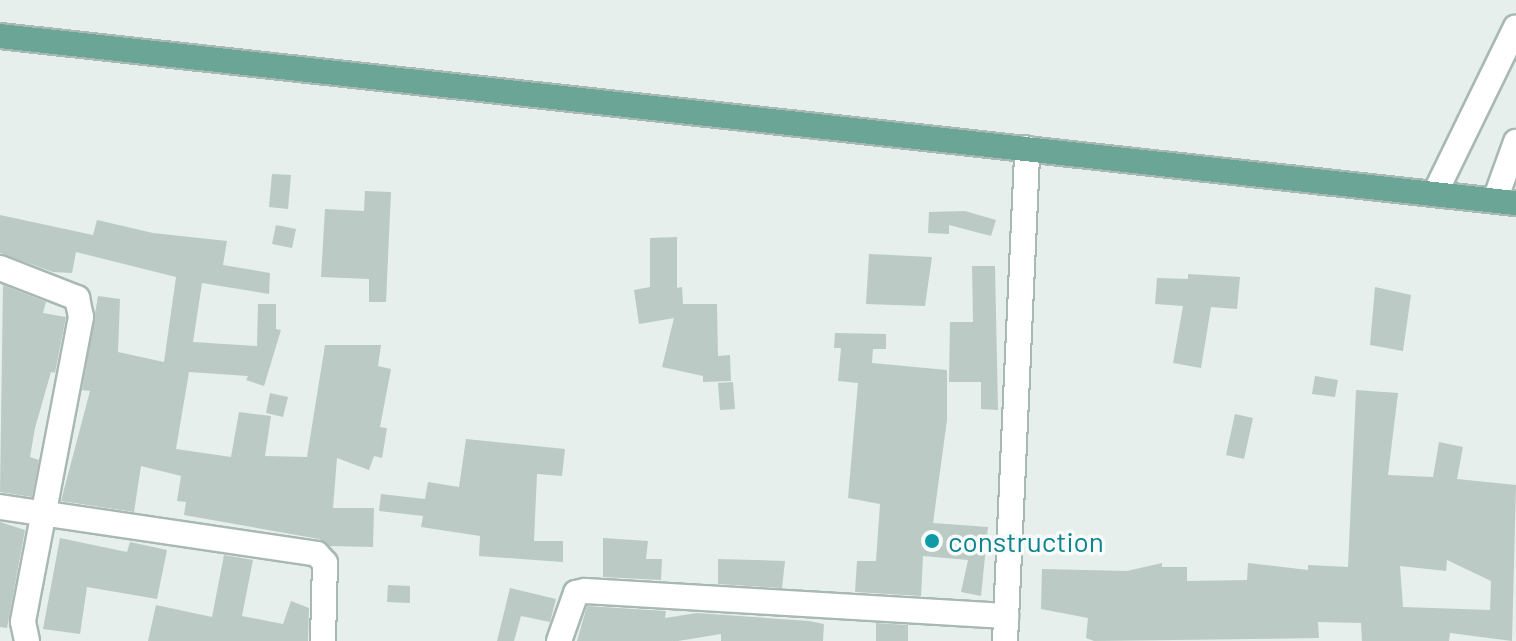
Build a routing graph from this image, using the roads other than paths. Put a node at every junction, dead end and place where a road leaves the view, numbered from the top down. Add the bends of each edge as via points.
1 (1516, 27) edge
2 (0, 36) edge
3 (1516, 142) edge
4 (1027, 148) junction
5 (1436, 191) junction
6 (1506, 201) edge
7 (0, 268) edge
8 (0, 507) edge
9 (43, 517) junction
10 (1006, 616) junction
11 (17, 627) edge
12 (323, 641) edge
13 (559, 641) edge
14 (1005, 641) edge

1 - 5 street
2 - 4 main road
3 - 6 street
4 - 5 main road
4 - 10 street
5 - 6 main road
7 - 9 street via 77,298 81,317
8 - 9 street
9 - 11 street
9 - 12 street via 317,554 325,563
10 - 13 street via 585,591 576,593
10 - 14 street

